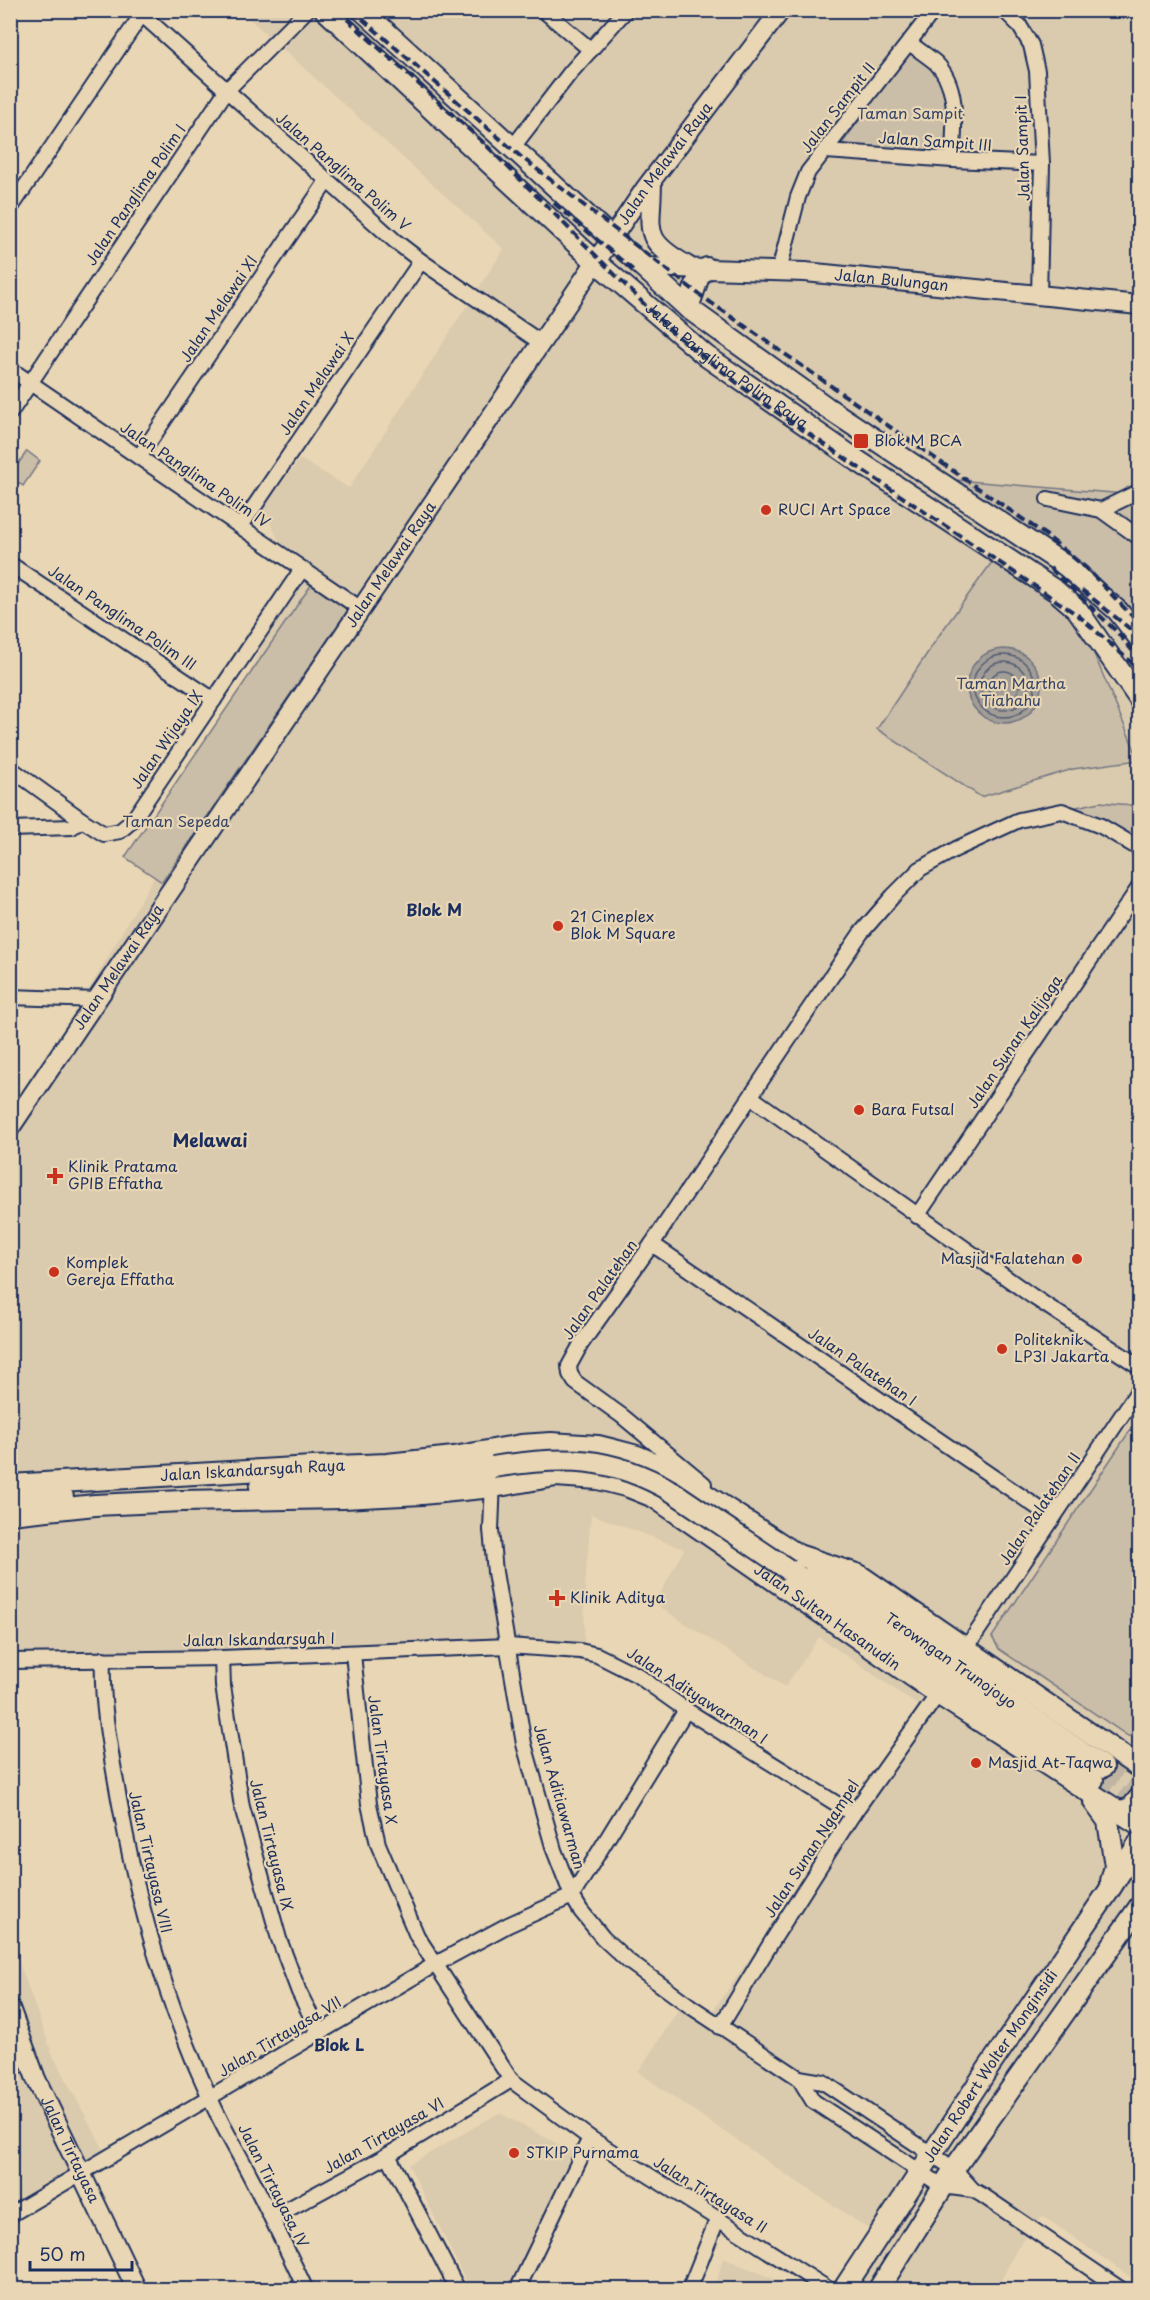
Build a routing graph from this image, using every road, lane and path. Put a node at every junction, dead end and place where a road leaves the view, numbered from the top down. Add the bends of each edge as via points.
1 (307, 10) edge
2 (325, 10) edge
3 (362, 10) edge
4 (543, 10) edge
5 (626, 10) edge
6 (782, 10) edge
7 (933, 10) edge
8 (1004, 10) edge
9 (140, 13) edge
10 (910, 43) junction
11 (591, 50) junction
12 (226, 91) junction
13 (513, 147) junction
14 (826, 151) junction
15 (953, 160) junction
16 (1042, 164) junction
17 (652, 179) junction
18 (327, 181) junction
19 (10, 209) edge
20 (613, 238) junction
21 (421, 261) junction
22 (596, 262) junction
23 (644, 267) junction
24 (698, 267) junction
25 (779, 271) junction
26 (1039, 295) junction
27 (1139, 304) edge
28 (688, 308) junction
29 (1140, 315) edge
30 (540, 342) junction
31 (10, 369) edge
32 (31, 383) junction
33 (793, 383) junction
34 (777, 406) junction
35 (10, 412) edge
36 (139, 457) junction
37 (1140, 491) edge
38 (1048, 499) dead end
39 (1101, 510) junction
40 (241, 526) junction
41 (1140, 538) edge
42 (10, 564) edge
43 (302, 569) junction
44 (361, 609) junction
45 (1138, 634) edge
46 (214, 700) junction
47 (1140, 700) edge
48 (10, 768) edge
49 (82, 820) junction
50 (10, 829) edge
51 (1140, 849) edge
52 (1140, 886) edge
53 (10, 998) edge
54 (98, 1000) junction
55 (751, 1097) junction
56 (10, 1128) edge
57 (917, 1216) junction
58 (652, 1244) junction
59 (1140, 1367) edge
60 (1140, 1388) edge
61 (494, 1451) junction
62 (10, 1485) edge
63 (493, 1487) junction
64 (10, 1500) edge
65 (10, 1514) edge
66 (1053, 1518) junction
67 (745, 1519) junction
68 (793, 1563) junction
69 (807, 1602) junction
70 (853, 1612) junction
71 (508, 1646) junction
72 (967, 1647) junction
73 (354, 1654) junction
74 (222, 1658) junction
75 (103, 1659) junction
76 (10, 1661) edge
77 (938, 1694) junction
78 (686, 1710) junction
79 (1134, 1760) edge
80 (1094, 1779) junction
81 (1140, 1797) edge
82 (1117, 1812) junction
83 (854, 1814) junction
84 (1140, 1825) edge
85 (1140, 1841) edge
86 (1108, 1892) junction
87 (572, 1896) junction
88 (1140, 1906) edge
89 (434, 1965) junction
90 (10, 2008) edge
91 (720, 2027) junction
92 (319, 2032) junction
93 (799, 2078) junction
94 (511, 2080) junction
95 (210, 2098) junction
96 (590, 2138) junction
97 (932, 2154) junction
98 (388, 2155) junction
99 (954, 2169) junction
100 (921, 2170) junction
101 (81, 2173) junction
102 (942, 2186) junction
103 (973, 2190) junction
104 (10, 2216) edge
105 (272, 2218) junction
106 (717, 2220) junction
107 (137, 2289) edge
108 (306, 2289) edge
109 (458, 2289) edge
110 (517, 2289) edge
111 (689, 2289) edge
112 (830, 2289) edge
113 (843, 2289) edge
114 (878, 2289) edge
115 (1122, 2289) edge

1 - 12 street, Jalan Panglima Polim I
2 - 22 main road, Jalan Panglima Polim Raya
3 - 13 main road, Jalan Panglima Polim Raya
4 - 11 street
5 - 11 street
6 - 17 main road, Jalan Melawai Raya
7 - 10 street, Jalan Sampit II
8 - 16 street, Jalan Sampit I via 1031,45 1037,71
9 - 12 street, Jalan Panglima Polim V
9 - 19 street
10 - 14 street, Jalan Sampit II
10 - 15 street via 937,64 949,81 954,100
11 - 13 street
12 - 18 street, Jalan Panglima Polim V
12 - 32 street, Jalan Panglima Polim I
13 - 20 main road, Jalan Panglima Polim Raya
14 - 15 street, Jalan Sampit III
14 - 25 street, Jalan Sampit II via 808,172 798,197
15 - 16 street, Jalan Sampit III
16 - 26 street, Jalan Sampit I
17 - 20 main road, Jalan Melawai Raya
17 - 24 main road via 650,229 656,243 667,254
18 - 21 street, Jalan Panglima Polim V
18 - 36 street, Jalan Melawai XI
20 - 22 main road, Jalan Melawai Raya
20 - 23 main road, Jalan Panglima Polim Raya
21 - 30 street, Jalan Panglima Polim V
21 - 40 street, Jalan Melawai X
22 - 30 main road, Jalan Melawai Raya
22 - 34 main road, Jalan Panglima Polim Raya via 706,356
23 - 24 main road, Jalan Bulungan
23 - 28 main road, Jalan Panglima Polim Raya
24 - 25 main road, Jalan Bulungan
24 - 28 main road via 699,276
25 - 26 main road, Jalan Bulungan
26 - 27 main road, Jalan Bulungan
27 - 29 main road
28 - 33 main road, Jalan Panglima Polim Raya
30 - 44 main road, Jalan Melawai Raya
31 - 32 street, Jalan Panglima Polim IV
32 - 35 street, Jalan Panglima Polim I
32 - 36 street, Jalan Panglima Polim IV
33 - 34 main road
33 - 45 main road, Jalan Panglima Polim Raya via 1066,566
34 - 47 main road, Jalan Panglima Polim Raya via 1056,591 1077,609
36 - 40 street, Jalan Panglima Polim IV
37 - 39 street
38 - 39 street
39 - 41 street
40 - 43 street, Jalan Panglima Polim IV
42 - 46 street, Jalan Panglima Polim III
43 - 44 street, Jalan Panglima Polim IV
43 - 46 street, Jalan Wijaya IX
44 - 54 main road, Jalan Melawai Raya
46 - 49 street, Jalan Wijaya IX via 133,820 120,831 104,834
48 - 49 street
49 - 50 street via 72,827
51 - 55 street, Jalan Palatehan via 1101,826 1062,811 994,830 920,869 861,933
52 - 57 street, Jalan Sunan Kalijaga
53 - 54 street
54 - 56 main road, Jalan Melawai Raya
55 - 57 street
55 - 58 street, Jalan Palatehan
57 - 59 street
58 - 66 street, Jalan Palatehan I
58 - 67 street, Jalan Palatehan via 581,1344 569,1366 570,1374 583,1389 622,1416
60 - 66 street, Jalan Palatehan II
61 - 62 main road, Jalan Iskandarsyah Raya via 387,1464
61 - 63 street, Jalan Aditiawarman
61 - 67 main road via 551,1443 598,1446 637,1456 663,1467
63 - 65 main road, Jalan Iskandarsyah Raya via 373,1497 95,1505
63 - 69 main road, Jalan Sultan Hasanudin via 556,1476 598,1479 629,1487 654,1497
63 - 71 street, Jalan Aditiawarman via 491,1530
64 - 68 main road, bridge via 338,1483 471,1471 537,1460 582,1461 608,1464 653,1480
66 - 72 street, Jalan Palatehan II
67 - 68 main road
68 - 70 main road, Terowngan Trunojoyo
68 - 72 main road via 859,1575
68 - 80 main road, Terowngan Trunojoyo
69 - 70 main road
69 - 77 main road, Jalan Sultan Hasanudin
70 - 80 main road, Terowngan Trunojoyo
71 - 73 street, Jalan Iskandarsyah I
71 - 78 street, Jalan Adityawarman I via 597,1655 637,1675
71 - 87 street, Jalan Aditiawarman via 524,1744 554,1850
72 - 79 main road
73 - 74 street, Jalan Iskandarsyah I
73 - 89 street, Jalan Tirtayasa X via 369,1804 378,1844 407,1915
74 - 75 street, Jalan Iskandarsyah I
74 - 92 street, Jalan Tirtayasa IX via 242,1807 279,1940
75 - 76 street, Jalan Iskandarsyah I
75 - 95 street, Jalan Tirtayasa VIII via 111,1754 138,1898 159,1971
77 - 80 main road, Jalan Sultan Hasanudin
77 - 83 street, Jalan Sunan Ngampel
78 - 83 street, Jalan Adityawarman I
78 - 87 street
80 - 82 main road, Jalan Sultan Hasanudin
80 - 86 main road via 1108,1821 1115,1866
81 - 82 main road via 1131,1808
82 - 84 main road, Jalan Sultan Hasanudin
83 - 91 street, Jalan Sunan Ngampel
85 - 86 main road, Jalan Robert Wolter Monginsidi
86 - 97 main road, Jalan Robert Wolter Monginsidi
87 - 89 street, Jalan Tirtayasa VII
87 - 91 street, Jalan Aditiawarman via 603,1938 628,1961
88 - 99 main road, Jalan Robert Wolter Monginsidi
89 - 92 street, Jalan Tirtayasa VII
89 - 94 street, Jalan Tirtayasa II
90 - 101 main road, Jalan Tirtayasa via 36,2079
91 - 93 street, Jalan Aditiawarman
92 - 95 street, Jalan Tirtayasa VII
93 - 97 street, Jalan Aditiawarman via 823,2082
93 - 100 street, Jalan Aditiawarman via 813,2101
94 - 96 street, Jalan Tirtayasa II
94 - 98 street, Jalan Tirtayasa VI
95 - 101 street, Jalan Tirtayasa VII
95 - 105 street, Jalan Tirtayasa IV
96 - 106 street, Jalan Tirtayasa II
96 - 110 street
97 - 99 street, Jalan Aditiawarman
97 - 100 main road, Jalan Robert Wolter Monginsidi
98 - 105 street, Jalan Tirtayasa VI
98 - 109 street
99 - 102 main road, Jalan Robert Wolter Monginsidi
99 - 103 street, Jalan Aditiawarman
100 - 102 street, Jalan Aditiawarman
100 - 113 main road, Jalan Robert Wolter Monginsidi
101 - 104 street, Jalan Tirtayasa VII
101 - 107 main road, Jalan Tirtayasa
102 - 103 street, Jalan Aditiawarman
102 - 114 main road, Jalan Robert Wolter Monginsidi
103 - 115 street, Jalan Aditiawarman
105 - 108 street, Jalan Tirtayasa IV
106 - 111 street
106 - 112 street, Jalan Tirtayasa II

